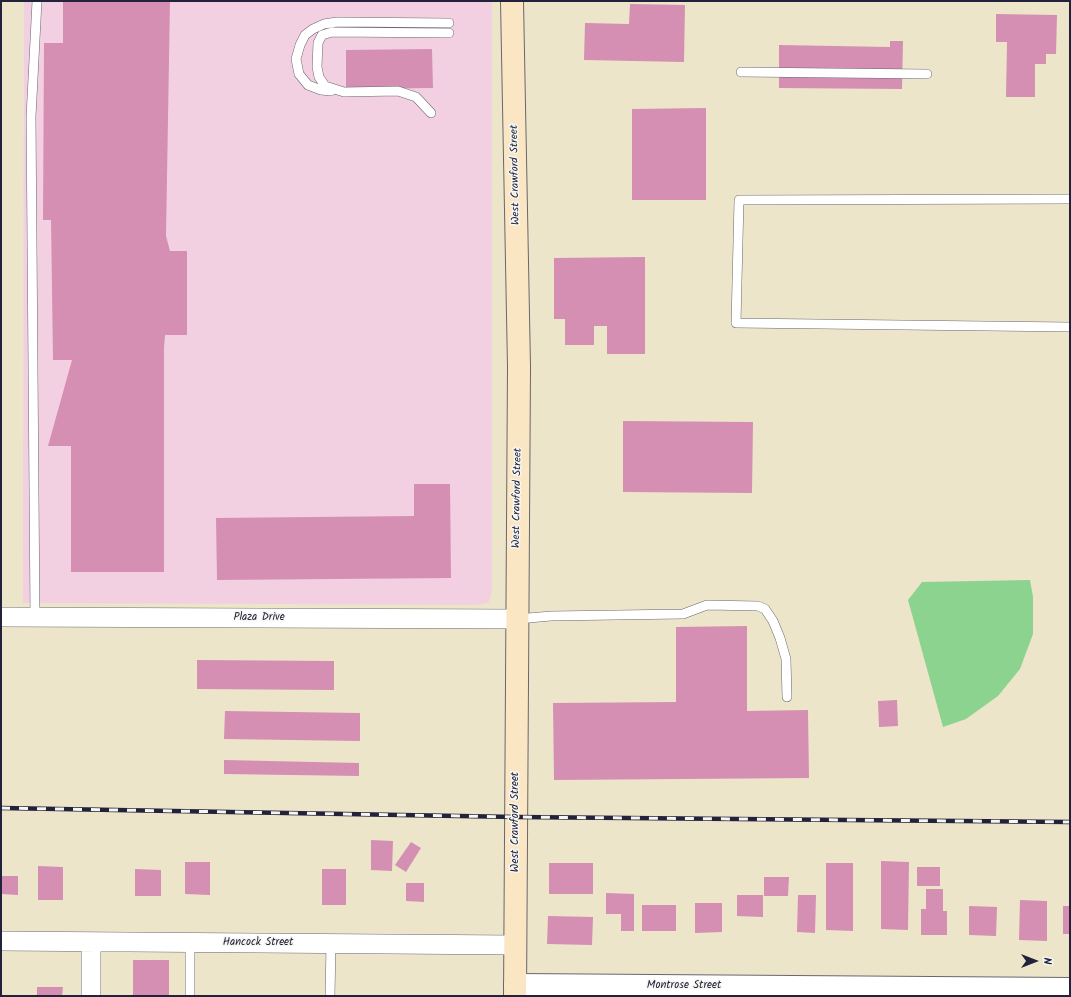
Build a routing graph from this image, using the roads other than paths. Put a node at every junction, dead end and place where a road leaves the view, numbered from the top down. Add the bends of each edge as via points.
1 (37, 1) edge
2 (512, 1) edge
3 (741, 72) dead end
4 (927, 74) dead end
5 (344, 92) junction
6 (432, 113) dead end
7 (1070, 199) edge
8 (1070, 327) edge
9 (1, 617) edge
10 (35, 617) junction
11 (517, 619) junction
12 (787, 697) dead end
13 (1, 941) edge
14 (91, 942) junction
15 (190, 942) junction
16 (331, 944) junction
17 (515, 945) junction
18 (1070, 989) edge
19 (515, 990) edge
20 (1024, 992) edge
21 (91, 996) edge
22 (190, 996) edge
23 (330, 996) edge

1 - 10 lane via 31,117
2 - 11 main road, West Crawford Street via 519,367
3 - 4 lane
5 - 5 lane via 325,86 319,78 317,53 322,35 332,32 449,28 337,22 313,29 305,35 300,44 296,59 299,74 308,85 321,90
5 - 6 lane via 398,92 416,97
7 - 8 lane via 739,200 736,322
9 - 10 street, Plaza Drive
10 - 11 street, Plaza Drive
11 - 12 lane via 683,614 707,605 758,606 765,609 780,638 786,659
11 - 17 main road, West Crawford Street
13 - 14 street, Hancock Street
14 - 15 street, Hancock Street
14 - 21 street
15 - 16 street, Hancock Street
15 - 22 lane
16 - 17 street, Hancock Street
16 - 23 lane
17 - 19 main road, West Crawford Street
18 - 20 street, Montrose Street
19 - 20 street, Montrose Street

